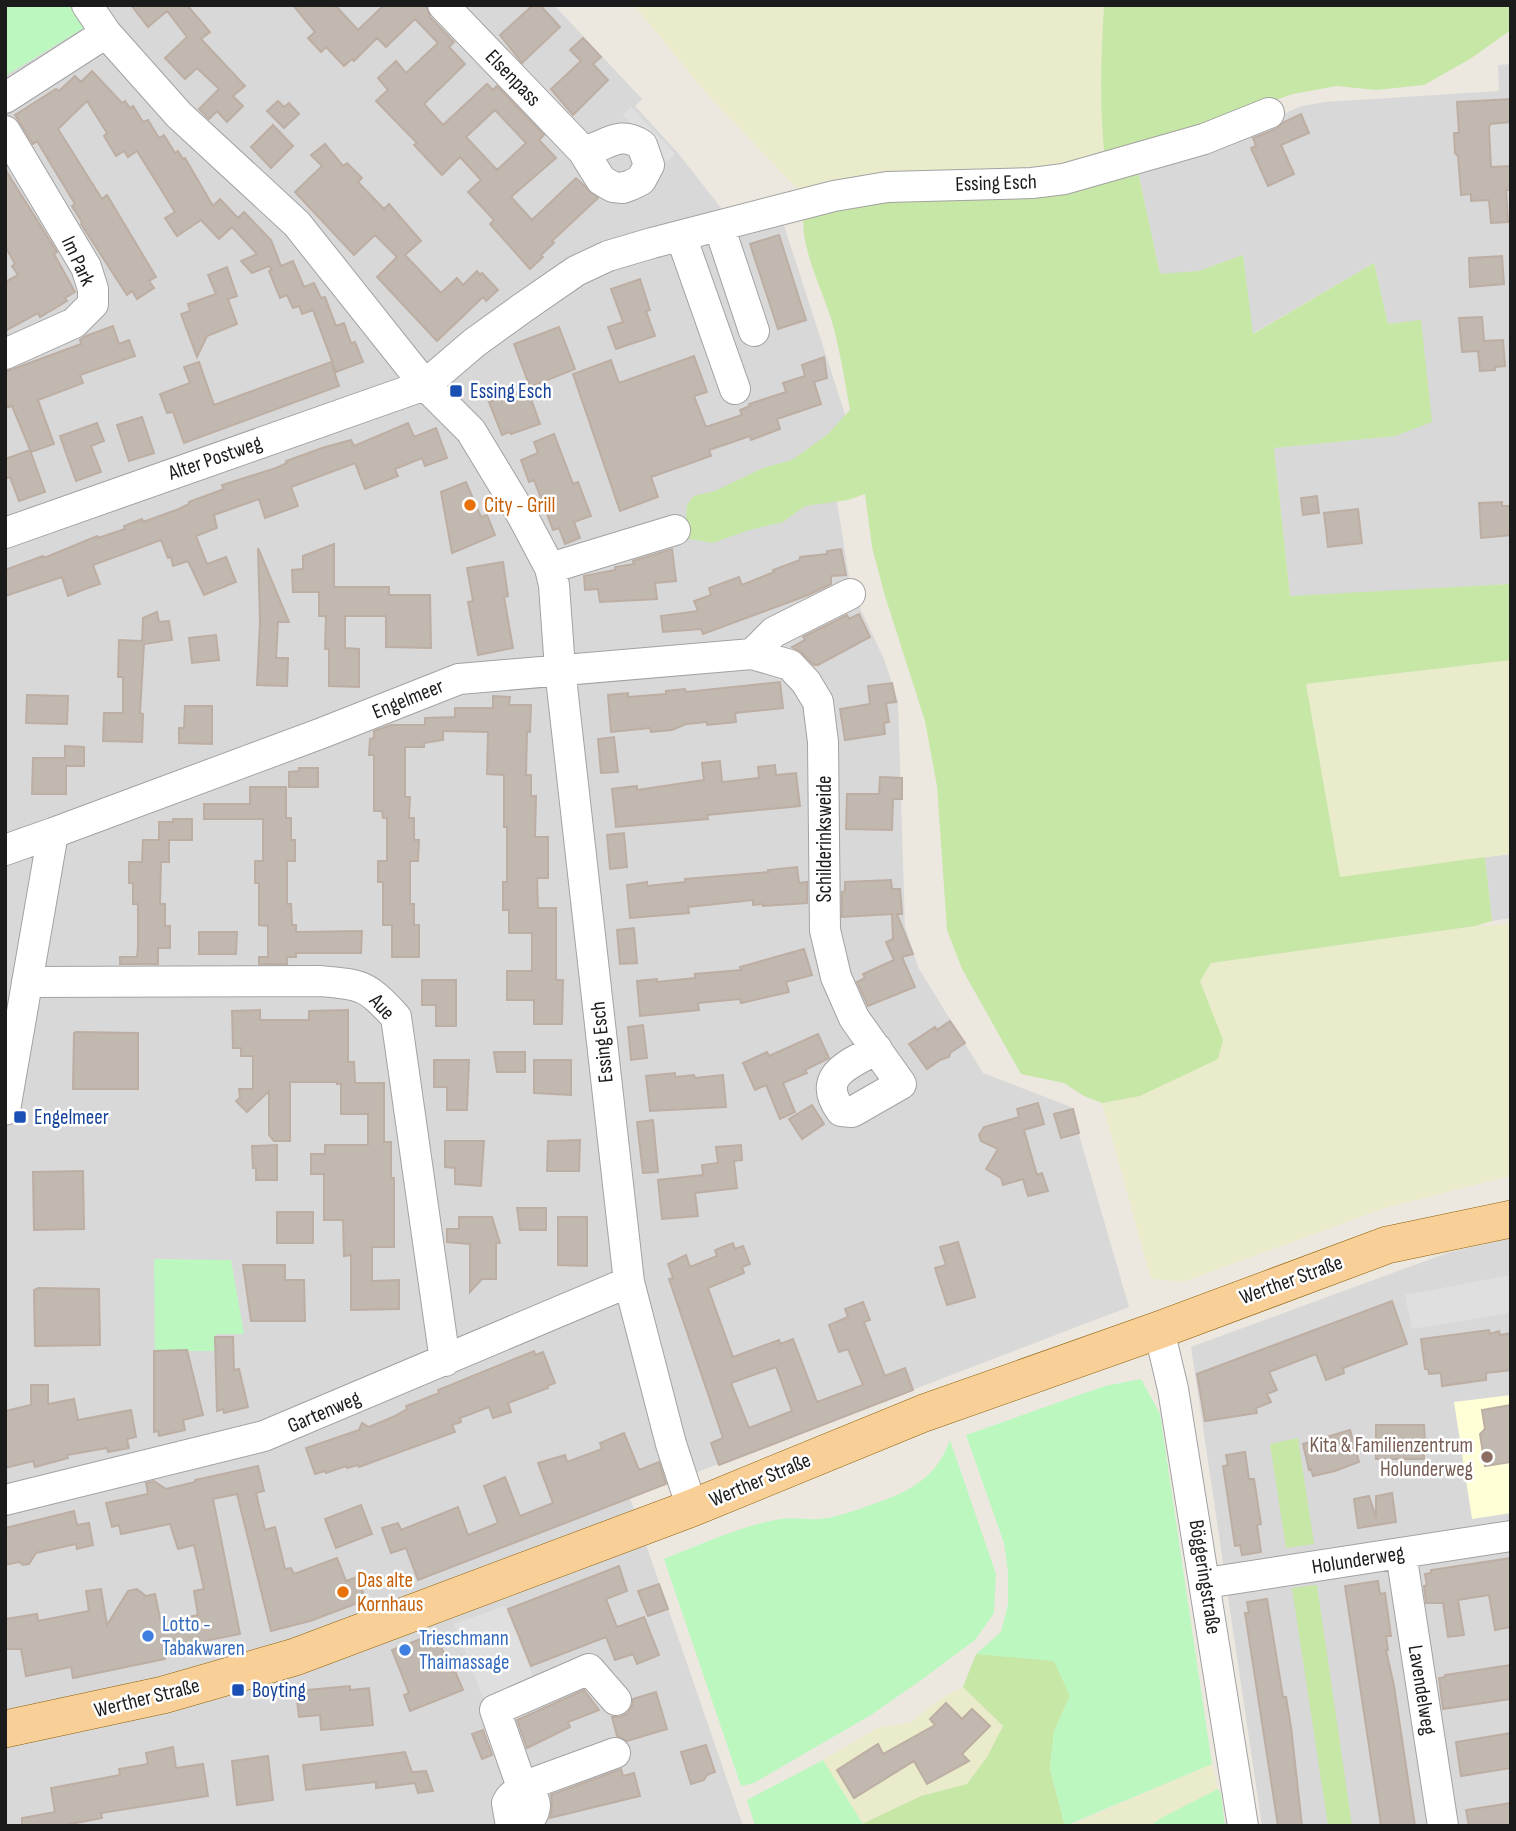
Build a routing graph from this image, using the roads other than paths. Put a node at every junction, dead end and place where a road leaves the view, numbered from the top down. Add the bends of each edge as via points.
1 (87, 5) edge
2 (443, 5) edge
3 (106, 33) junction
4 (5, 98) edge
5 (1269, 113) dead end
6 (5, 131) edge
7 (583, 151) dead end
8 (719, 226) junction
9 (681, 236) junction
10 (754, 331) dead end
11 (5, 354) edge
12 (425, 385) junction
13 (735, 389) dead end
14 (676, 530) dead end
15 (5, 533) edge
16 (550, 568) junction
17 (850, 594) dead end
18 (752, 654) junction
19 (560, 669) junction
20 (52, 832) junction
21 (5, 850) edge
22 (27, 982) junction
23 (877, 1049) dead end
24 (5, 1110) edge
25 (1511, 1219) edge
26 (629, 1282) junction
27 (1159, 1330) junction
28 (445, 1361) junction
29 (5, 1500) edge
30 (692, 1508) junction
31 (1511, 1536) edge
32 (1401, 1553) junction
33 (1206, 1583) junction
34 (616, 1700) dead end
35 (5, 1729) edge
36 (615, 1753) dead end
37 (521, 1790) junction
38 (511, 1826) edge
39 (525, 1826) edge
40 (1244, 1826) edge
41 (1443, 1826) edge

1 - 3 street, Essing Esch
2 - 7 street, Elsenpass
3 - 4 street
3 - 12 street, Essing Esch via 179,115 297,224
5 - 8 street, Essing Esch via 1204,139 1064,179 887,187
6 - 11 street, Im Park via 86,267 93,304 74,323
8 - 9 street, Essing Esch
8 - 10 street
9 - 12 street, Essing Esch via 608,256 576,271 474,343
9 - 13 street
12 - 15 street, Alter Postweg
12 - 16 street, Essing Esch via 471,431
14 - 16 street
16 - 19 street, Essing Esch
17 - 18 street via 774,632
18 - 19 street, Schilderinksweide
18 - 23 street, Schilderinksweide via 790,665 818,702 823,742 825,930 836,976 855,1018
19 - 20 street, Engelmeer via 459,679
19 - 26 street, Essing Esch
20 - 21 street, Engelmeer
20 - 22 street
22 - 24 street
22 - 28 street, Aue via 320,981 356,984 373,993 396,1017
25 - 27 main road, Werther Straße via 1387,1245
26 - 28 street, Gartenweg
26 - 30 street, Essing Esch
27 - 30 main road, Werther Straße via 924,1413
27 - 33 street, Böggeringstraße via 1174,1389
28 - 29 street, Gartenweg via 264,1436
30 - 35 main road, Werther Straße via 295,1657 163,1695
31 - 32 street, Holunderweg
32 - 33 street, Holunderweg
32 - 41 street, Lavendelweg
33 - 40 street, Böggeringstraße
34 - 37 street via 589,1669 495,1710
36 - 37 street
37 - 38 street via 507,1804
37 - 39 street via 535,1807

